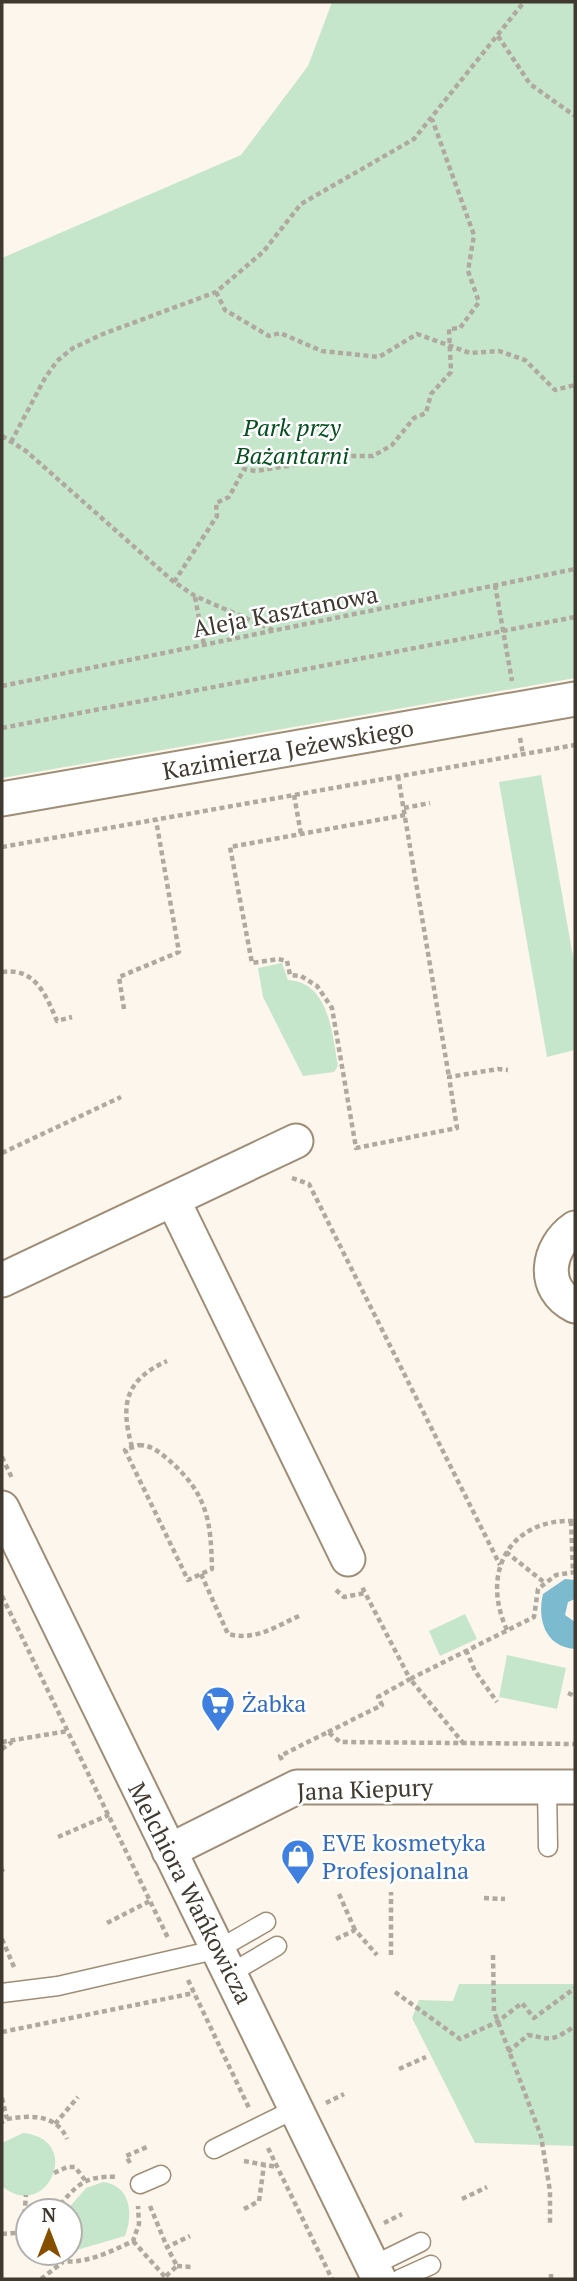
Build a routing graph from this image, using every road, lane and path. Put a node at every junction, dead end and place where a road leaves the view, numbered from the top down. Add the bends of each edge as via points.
1 (524, 2) edge
2 (498, 36) junction
3 (575, 116) edge
4 (432, 118) junction
5 (216, 292) junction
6 (449, 344) junction
7 (575, 385) edge
8 (2, 436) edge
9 (11, 442) junction
10 (575, 569) edge
11 (174, 582) junction
12 (495, 585) junction
13 (195, 596) junction
14 (575, 617) edge
15 (504, 630) junction
16 (276, 632) junction
17 (204, 645) junction
18 (2, 686) edge
19 (575, 699) edge
20 (516, 709) junction
21 (2, 728) edge
22 (575, 745) edge
23 (523, 754) junction
24 (398, 776) junction
25 (294, 795) junction
26 (2, 799) edge
27 (430, 803) dead end
28 (404, 808) junction
29 (405, 815) junction
30 (156, 820) junction
31 (301, 834) junction
32 (2, 848) edge
33 (2, 972) edge
34 (124, 1009) dead end
35 (72, 1017) dead end
36 (508, 1070) dead end
37 (449, 1077) junction
38 (121, 1097) dead end
39 (296, 1141) dead end
40 (2, 1153) edge
41 (284, 1175) dead end
42 (173, 1200) junction
43 (575, 1228) edge
44 (2, 1280) edge
45 (575, 1306) edge
46 (167, 1361) dead end
47 (132, 1447) junction
48 (2, 1508) edge
49 (573, 1521) edge
50 (506, 1552) junction
51 (500, 1565) junction
52 (339, 1569) junction
53 (574, 1572) edge
54 (201, 1574) junction
55 (545, 1583) junction
56 (365, 1593) junction
57 (299, 1615) dead end
58 (507, 1630) junction
59 (466, 1650) junction
60 (410, 1679) junction
61 (568, 1693) dead end
62 (575, 1696) edge
63 (497, 1702) dead end
64 (68, 1731) dead end
65 (328, 1732) junction
66 (16, 1740) junction
67 (2, 1742) edge
68 (464, 1744) junction
69 (575, 1744) edge
70 (2, 1749) edge
71 (286, 1767) dead end
72 (561, 1787) edge
73 (108, 1815) dead end
74 (58, 1837) dead end
75 (548, 1847) dead end
76 (169, 1851) junction
77 (391, 1892) dead end
78 (339, 1894) dead end
79 (484, 1898) dead end
80 (505, 1899) dead end
81 (150, 1901) dead end
82 (266, 1922) dead end
83 (107, 1923) dead end
84 (355, 1930) junction
85 (336, 1939) dead end
86 (277, 1946) dead end
87 (377, 1955) dead end
88 (391, 1955) dead end
89 (493, 1955) dead end
90 (225, 1961) junction
91 (575, 1988) edge
92 (395, 1992) dead end
93 (2, 1993) edge
94 (194, 1993) dead end
95 (497, 2022) junction
96 (572, 2028) dead end
97 (2, 2032) edge
98 (508, 2052) junction
99 (426, 2057) dead end
100 (399, 2069) dead end
101 (78, 2097) dead end
102 (2, 2098) edge
103 (295, 2109) junction
104 (4, 2120) edge
105 (55, 2124) junction
106 (67, 2139) dead end
107 (214, 2149) dead end
108 (232, 2158) dead end
109 (264, 2165) junction
110 (278, 2167) dead end
111 (54, 2173) dead end
112 (160, 2175) dead end
113 (85, 2180) junction
114 (487, 2187) dead end
115 (134, 2188) junction
116 (69, 2197) edge
117 (462, 2199) dead end
118 (149, 2202) dead end
119 (244, 2210) dead end
120 (550, 2225) dead end
121 (190, 2236) dead end
122 (133, 2241) junction
123 (421, 2242) dead end
124 (167, 2247) junction
125 (84, 2259) edge
126 (431, 2265) dead end
127 (177, 2266) junction
128 (57, 2267) edge
129 (192, 2267) dead end
130 (383, 2275) edge
131 (167, 2278) edge
132 (40, 2279) edge

1 - 2 path
2 - 3 path via 530,84
2 - 4 path
4 - 5 path via 414,139 301,204 262,252
4 - 6 path via 474,235 468,271 479,302 460,328 449,328
5 - 6 path via 225,310 269,336 279,333 322,351 379,357 416,334
5 - 9 path via 73,348 45,378
6 - 7 path via 470,353 499,351 525,360 555,390
6 - 11 path via 451,372 431,394 426,413 414,418 391,445 373,456 244,469 229,497 216,503 217,516
8 - 9 path
9 - 11 path
10 - 12 path, Aleja Kasztanowa
11 - 13 path
12 - 15 path
12 - 16 path, Aleja Kasztanowa
13 - 16 path
13 - 17 path
14 - 15 path
15 - 20 path
15 - 21 path
16 - 17 path, Aleja Kasztanowa
17 - 18 path, Aleja Kasztanowa
19 - 20 street, Kazimierza Jeżewskiego
20 - 23 path
20 - 26 street, Kazimierza Jeżewskiego
22 - 23 path
23 - 24 path
24 - 25 path
24 - 28 path
25 - 30 path
25 - 31 path
27 - 28 path
28 - 29 path
29 - 31 path
29 - 37 path
30 - 32 path
30 - 34 path via 179,952 119,977
31 - 37 path via 230,847 252,963 287,961 290,975 317,986 331,1008 356,1148 457,1128
33 - 35 path via 27,974 47,997 57,1021
36 - 37 path
38 - 40 path
39 - 42 street
41 - 51 path via 309,1184
42 - 44 street
42 - 52 street
43 - 45 street via 559,1242 550,1272 564,1297
46 - 47 path via 141,1374 132,1387 126,1411
47 - 54 path via 125,1450 188,1580
47 - 54 path via 147,1445 159,1452 202,1496 211,1531 212,1569
48 - 76 street, Melchiora Wańkowicza
49 - 50 path via 530,1530
49 - 53 path
50 - 51 path
50 - 55 path
51 - 58 path via 497,1601
52 - 56 path
52 - 56 path via 344,1597
53 - 55 path via 556,1575
54 - 57 path via 228,1634 258,1636
55 - 58 path via 535,1596 534,1616
56 - 60 path
58 - 59 path
59 - 60 path
59 - 63 path
60 - 65 path via 378,1698 382,1705
60 - 68 path
61 - 62 path
64 - 66 path
65 - 68 path via 340,1742
65 - 71 path via 280,1756
66 - 67 path
66 - 70 path
68 - 69 path
72 - 75 lane
72 - 76 street, Jana Kiepury via 297,1787
73 - 74 path
76 - 90 street, Melchiora Wańkowicza
77 - 88 path
78 - 84 path
79 - 80 path
81 - 83 path
82 - 90 lane
84 - 85 path
84 - 87 path
86 - 90 lane
89 - 95 path
90 - 93 lane
90 - 103 street, Melchiora Wańkowicza
91 - 95 path via 534,2018 522,2003
92 - 95 path via 460,2039
94 - 97 path
95 - 98 path
96 - 98 path via 547,2041 528,2035
98 - 120 path via 541,2136
99 - 100 path
101 - 105 path
102 - 104 path
103 - 107 lane
103 - 130 street, Melchiora Wańkowicza
104 - 105 path via 34,2116
105 - 106 path
108 - 109 path
109 - 110 path
109 - 119 path via 259,2202
111 - 113 path via 75,2167
112 - 115 lane
113 - 115 path via 118,2177
113 - 116 path
114 - 117 path
115 - 122 path via 139,2224
118 - 124 path
121 - 124 path
122 - 125 path
122 - 131 path
123 - 130 lane
124 - 127 path
126 - 130 lane
127 - 129 path
127 - 131 path
128 - 132 path

